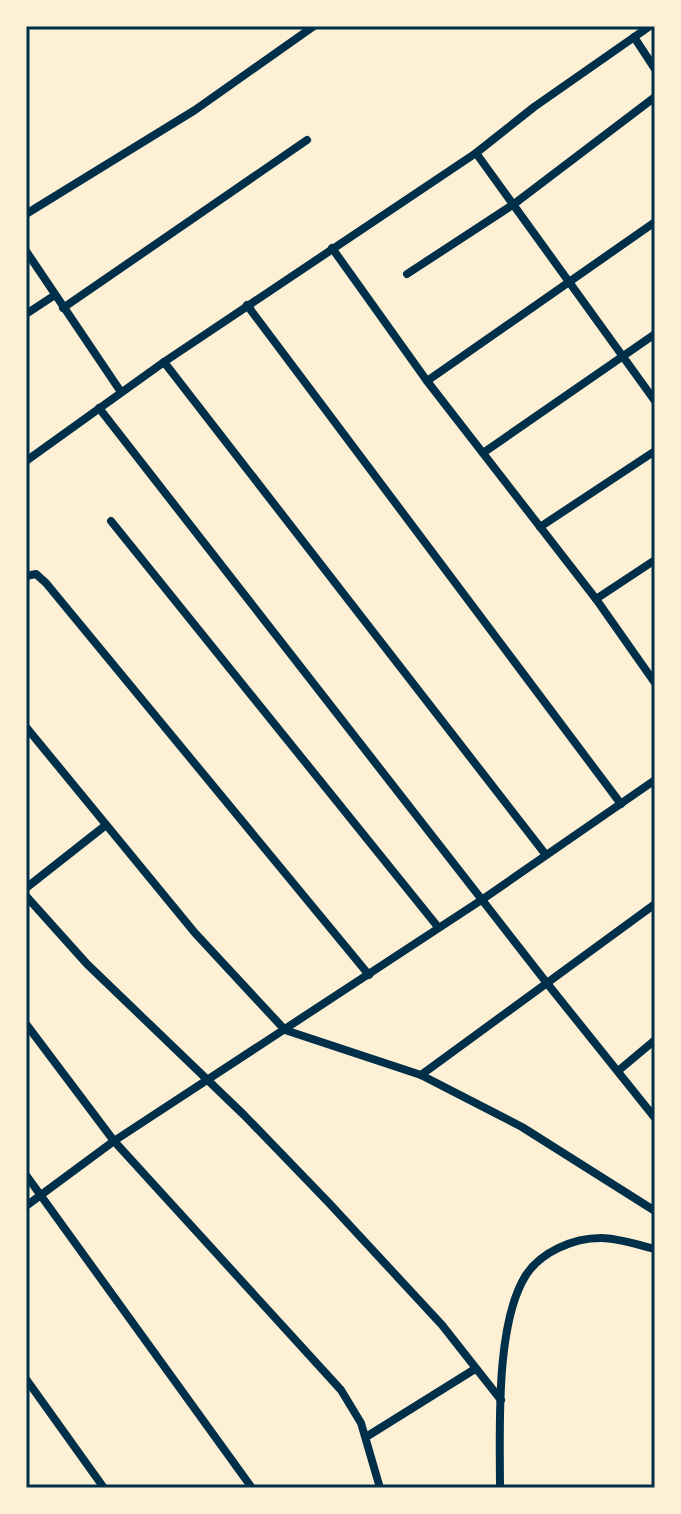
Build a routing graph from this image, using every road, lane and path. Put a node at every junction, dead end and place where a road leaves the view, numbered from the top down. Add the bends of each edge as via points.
1 (314, 26) edge
2 (650, 26) edge
3 (634, 37) junction
4 (655, 69) edge
5 (655, 97) edge
6 (307, 140) dead end
7 (476, 153) junction
8 (514, 204) junction
9 (26, 214) edge
10 (655, 222) edge
11 (332, 248) junction
12 (26, 251) edge
13 (407, 274) dead end
14 (569, 281) junction
15 (55, 295) junction
16 (247, 305) junction
17 (63, 308) junction
18 (26, 314) edge
19 (655, 334) edge
20 (622, 356) junction
21 (164, 362) junction
22 (427, 381) junction
23 (121, 392) junction
24 (655, 401) edge
25 (99, 408) junction
26 (655, 451) edge
27 (483, 453) junction
28 (26, 461) edge
29 (111, 521) dead end
30 (540, 527) junction
31 (655, 560) edge
32 (26, 576) edge
33 (596, 599) junction
34 (651, 669) edge
35 (655, 683) edge
36 (26, 727) edge
37 (655, 780) edge
38 (621, 804) junction
39 (106, 825) junction
40 (546, 855) junction
41 (26, 888) edge
42 (26, 896) edge
43 (483, 899) junction
44 (655, 904) edge
45 (438, 927) junction
46 (369, 975) junction
47 (546, 982) junction
48 (26, 1024) edge
49 (285, 1030) junction
50 (655, 1040) edge
51 (618, 1071) junction
52 (421, 1075) junction
53 (210, 1080) junction
54 (655, 1118) edge
55 (114, 1141) junction
56 (26, 1175) edge
57 (40, 1196) junction
58 (26, 1206) edge
59 (655, 1211) edge
60 (655, 1249) edge
61 (475, 1369) junction
62 (26, 1379) edge
63 (501, 1400) junction
64 (366, 1437) junction
65 (104, 1488) edge
66 (252, 1488) edge
67 (380, 1488) edge
68 (500, 1488) edge

1 - 9 street via 195,110
2 - 3 street
3 - 4 street
3 - 7 street
5 - 8 street
6 - 17 street
7 - 8 street
7 - 11 street
8 - 13 street
8 - 14 street
10 - 14 street
11 - 16 street
11 - 22 street
12 - 15 street
14 - 20 street
14 - 22 street
15 - 17 street
15 - 18 street
16 - 21 street
16 - 38 street
17 - 23 street
19 - 20 street
20 - 24 street
20 - 27 street
21 - 23 street
21 - 40 street
22 - 27 street
23 - 25 street
25 - 28 street
25 - 43 street
26 - 30 street
27 - 30 street
29 - 45 street
30 - 33 street
31 - 33 street
32 - 46 street via 41,577
33 - 34 street
34 - 35 street
36 - 39 street
37 - 38 street
38 - 40 street
39 - 41 street
39 - 49 street
40 - 43 street
42 - 53 street via 105,982
43 - 45 street
43 - 47 street
44 - 47 street
45 - 46 street
46 - 49 street
47 - 51 street
47 - 52 street
48 - 55 street
49 - 52 street
49 - 53 street
50 - 51 street
51 - 54 street
52 - 59 street via 522,1127
53 - 55 street
53 - 61 street via 442,1325
55 - 57 street
55 - 64 street via 341,1390
56 - 57 street
57 - 58 street
57 - 66 street
60 - 63 street via 602,1237 553,1250 537,1262 525,1277 508,1329
61 - 63 street
61 - 64 street
62 - 65 street
63 - 68 street
64 - 67 street

